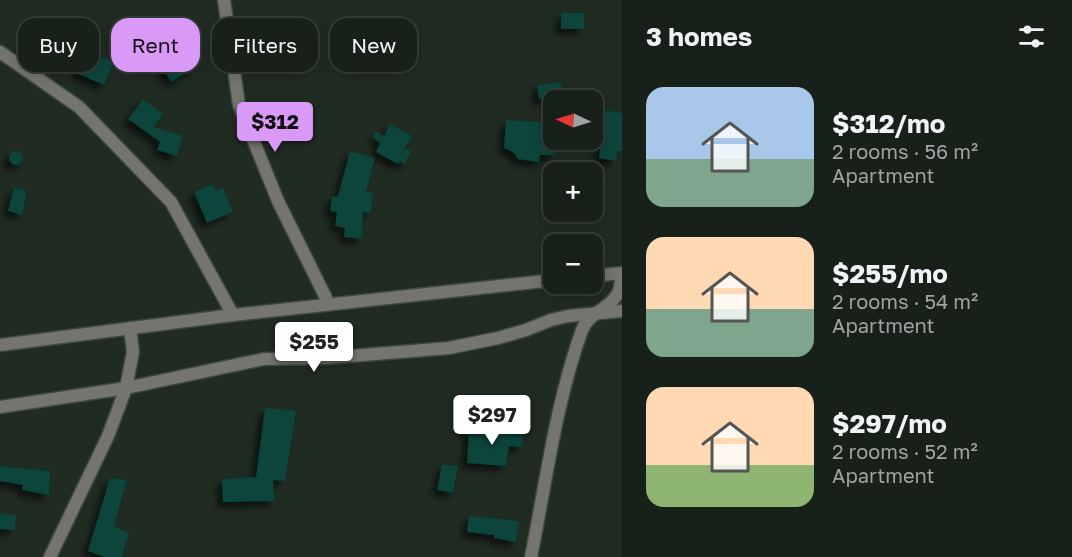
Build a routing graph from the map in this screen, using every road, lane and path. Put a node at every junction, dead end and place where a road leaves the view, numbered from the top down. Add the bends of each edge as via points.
1 (224, 0) edge
2 (0, 52) edge
3 (603, 275) edge
4 (543, 281) edge
5 (329, 304) junction
6 (622, 311) edge
7 (594, 314) junction
8 (233, 315) junction
9 (130, 328) junction
10 (0, 345) edge
11 (126, 388) junction
12 (0, 406) edge
13 (52, 556) edge
14 (531, 557) edge

1 - 5 street via 239,105 278,201
2 - 8 street via 79,107 171,202
3 - 7 street via 622,273 619,291
4 - 5 street
5 - 8 street
6 - 7 street
7 - 11 street via 568,316 507,336 449,348 264,359
7 - 14 street via 583,327 561,404
8 - 9 street
9 - 10 street
9 - 11 street via 133,352
11 - 12 street
11 - 13 street

